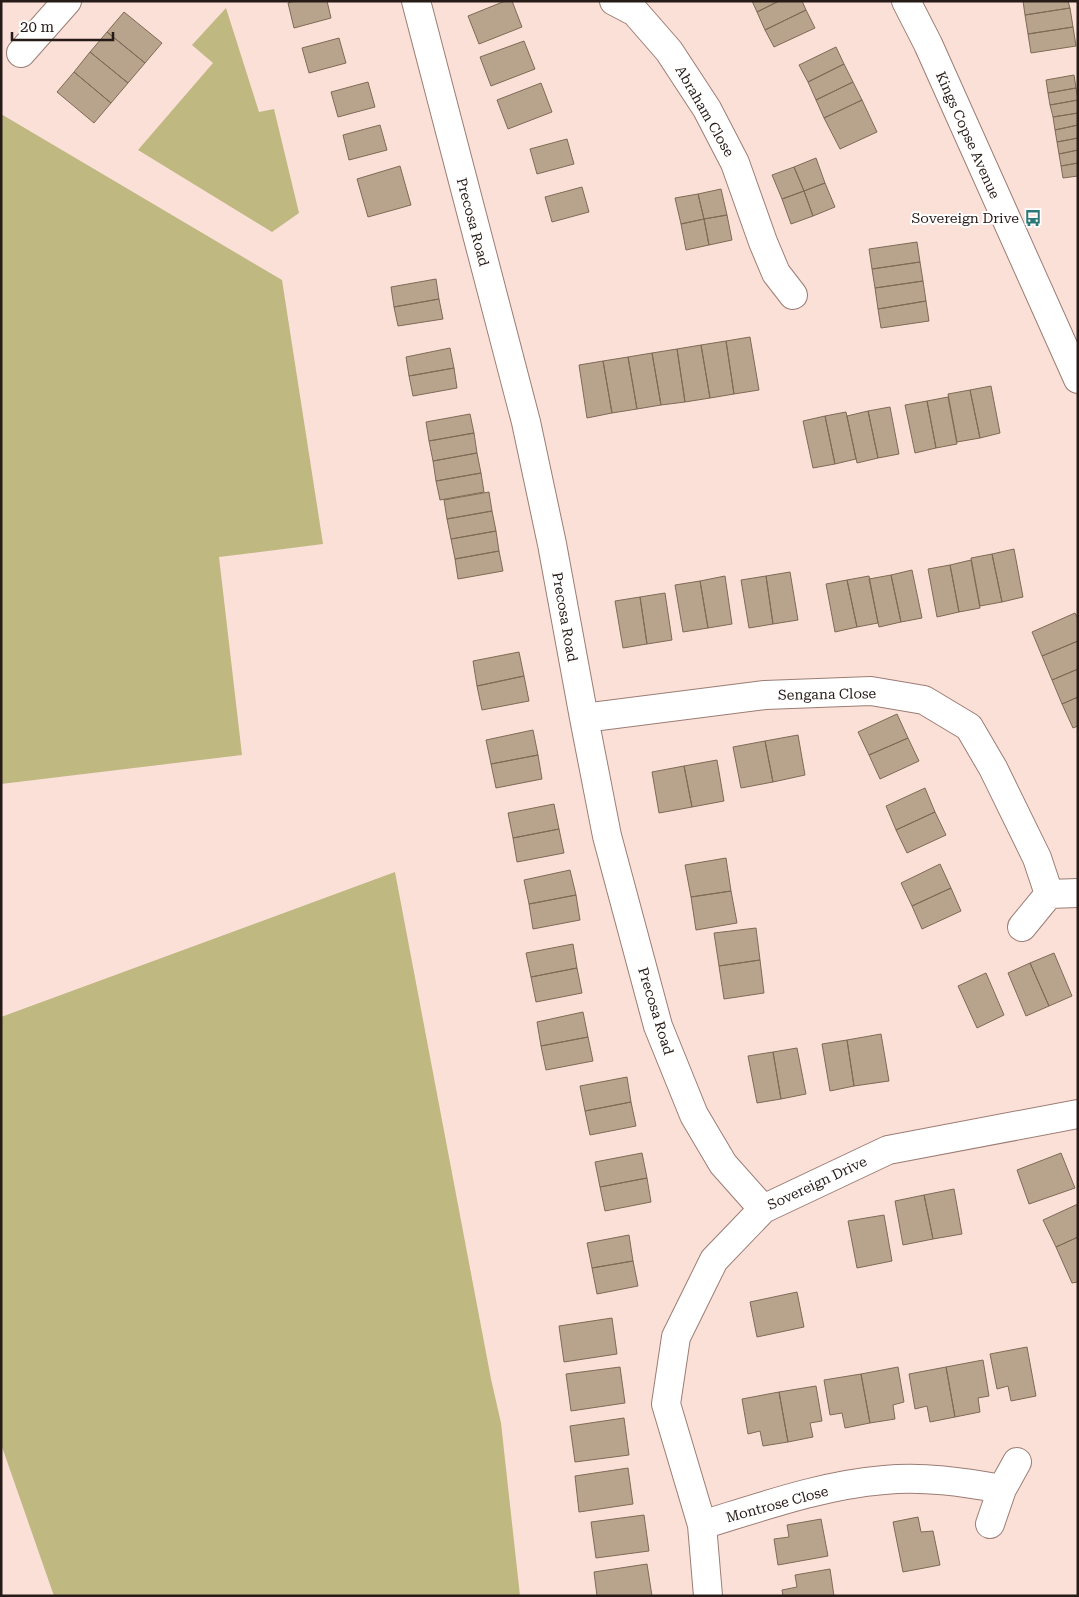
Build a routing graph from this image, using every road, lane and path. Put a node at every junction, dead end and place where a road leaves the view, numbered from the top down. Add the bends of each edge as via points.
1 (66, 1) edge
2 (416, 1) edge
3 (614, 1) edge
4 (906, 1) edge
5 (21, 53) dead end
6 (793, 295) dead end
7 (1078, 378) edge
8 (584, 718) junction
9 (1078, 893) edge
10 (1050, 894) junction
11 (1022, 927) dead end
12 (1078, 1114) edge
13 (763, 1209) junction
14 (1017, 1462) dead end
15 (1002, 1489) junction
16 (990, 1524) dead end
17 (702, 1525) junction
18 (708, 1596) edge

1 - 5 street
2 - 8 street, Precosa Road via 526,422
3 - 6 street, Abraham Close via 635,12 670,51 707,110 735,162 776,273
4 - 7 street, Kings Copse Avenue
8 - 10 street, Sengana Close via 765,695 871,691 924,700 969,727 1037,858
8 - 13 street, Precosa Road via 607,836 658,1026 694,1115 722,1164
9 - 10 street
10 - 11 street
12 - 13 street, Sovereign Drive via 888,1150
13 - 17 street, Sovereign Drive via 714,1260 676,1337 666,1404
14 - 15 street
15 - 16 street
15 - 17 street, Montrose Close via 949,1480 884,1480 807,1493
17 - 18 street, Sovereign Drive

